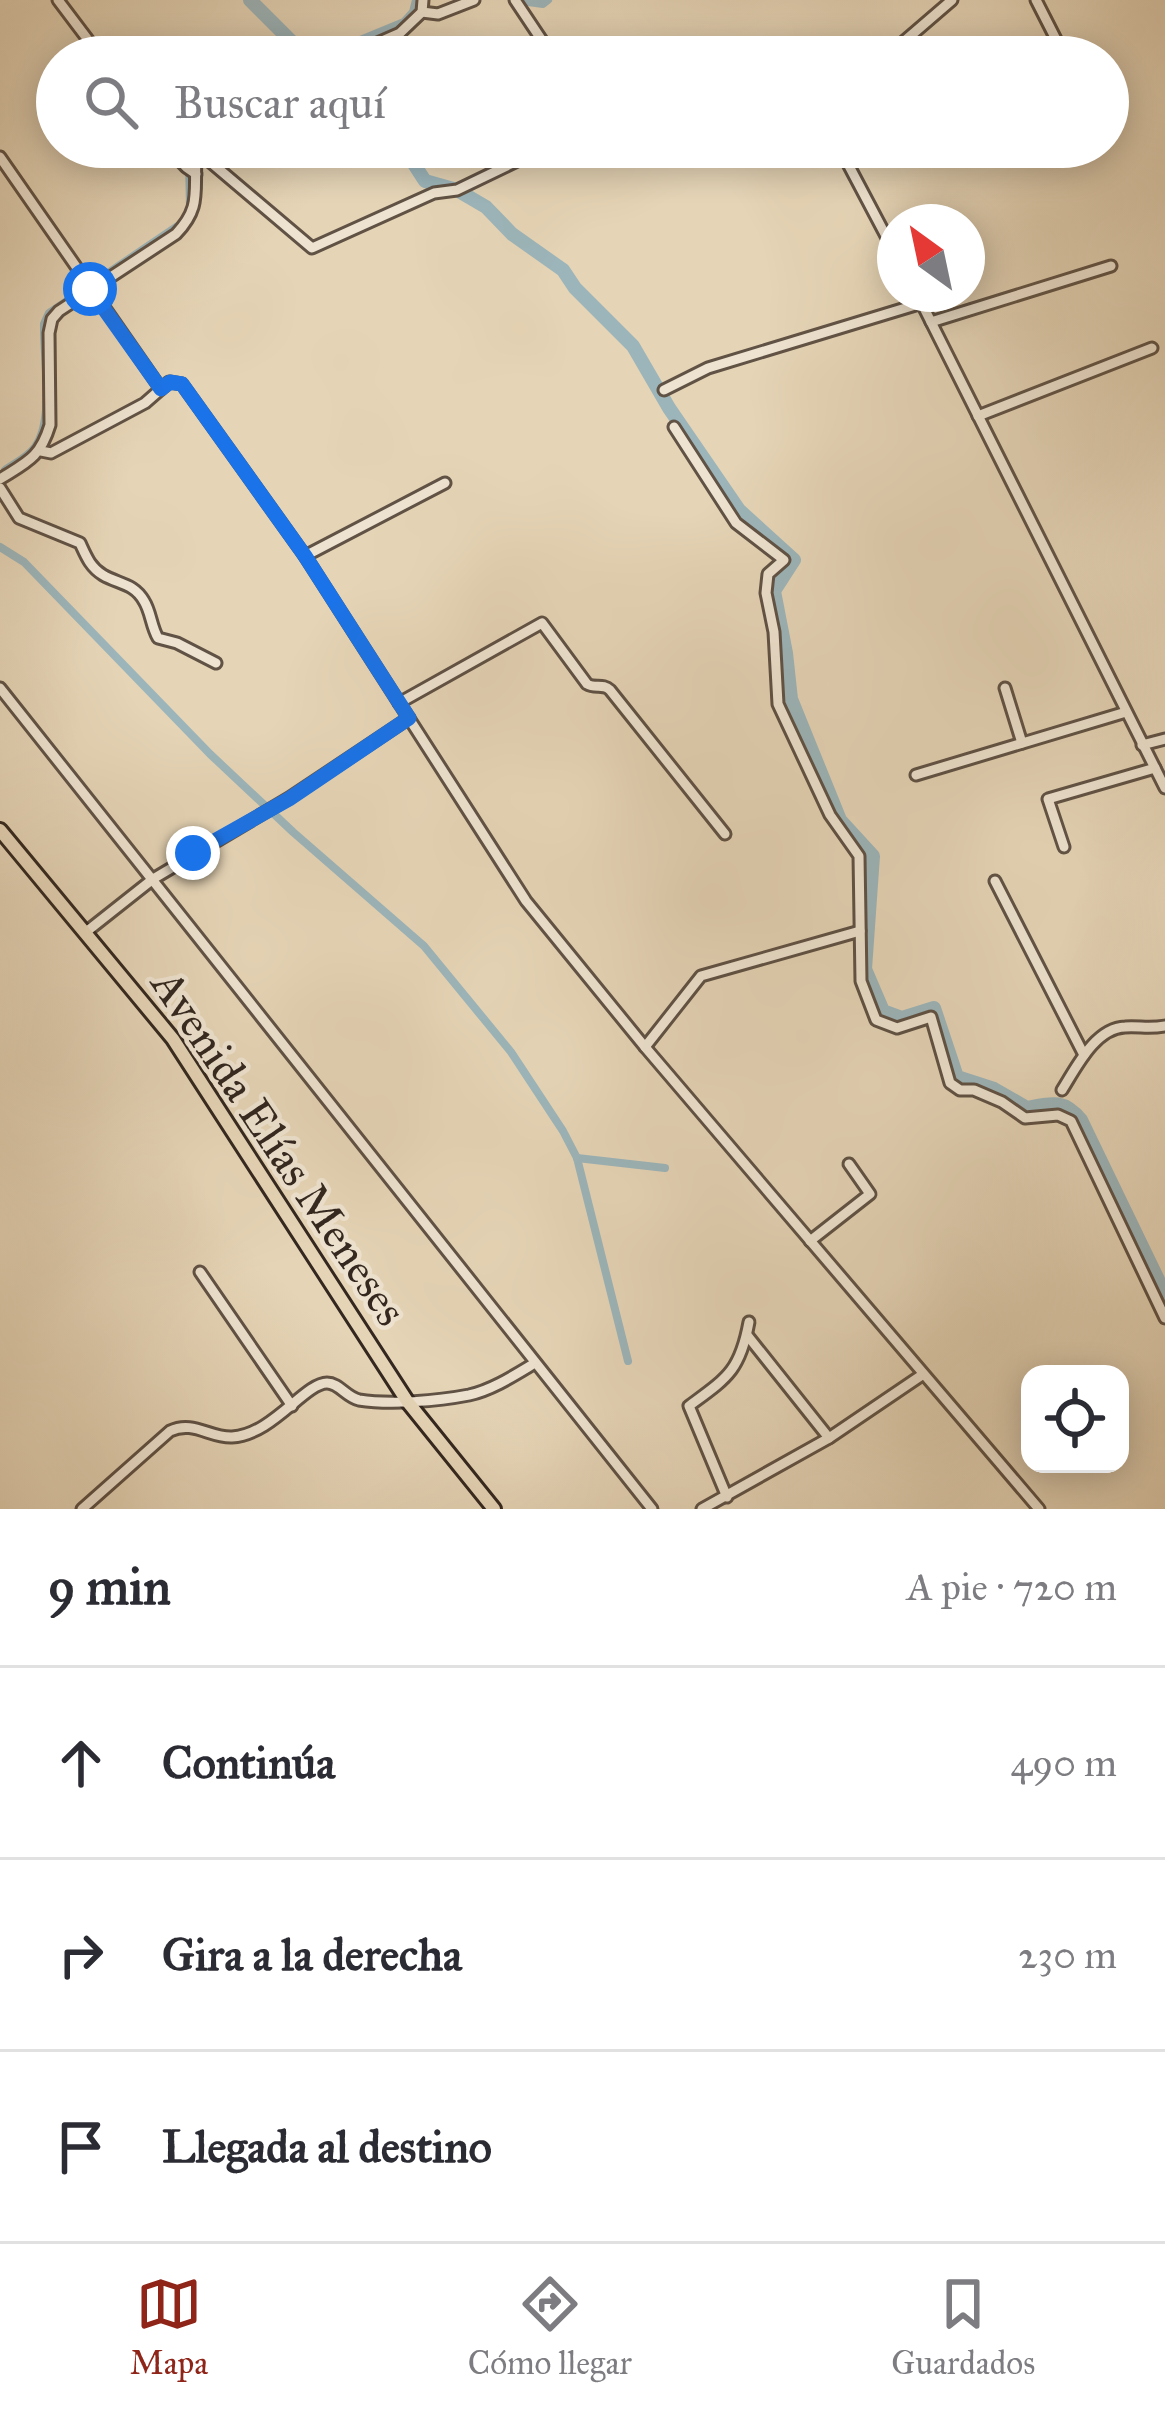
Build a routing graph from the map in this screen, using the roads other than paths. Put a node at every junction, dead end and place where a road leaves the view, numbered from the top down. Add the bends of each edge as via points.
1 (58, 0) edge
2 (474, 0) edge
3 (515, 0) edge
4 (952, 0) edge
5 (1036, 0) edge
6 (423, 6) edge
7 (85, 36) edge
8 (393, 36) edge
9 (540, 36) edge
10 (910, 36) edge
11 (1054, 36) edge
12 (0, 158) edge
13 (187, 168) edge
14 (193, 168) edge
15 (225, 168) edge
16 (503, 168) edge
17 (849, 168) edge
18 (191, 172) junction
19 (877, 220) edge
20 (1111, 266) dead end
21 (88, 285) junction
22 (879, 312) edge
23 (926, 312) edge
24 (931, 322) junction
25 (1152, 348) dead end
26 (161, 389) junction
27 (664, 390) dead end
28 (978, 416) junction
29 (674, 427) dead end
30 (41, 451) junction
31 (1, 479) edge
32 (445, 483) dead end
33 (305, 556) junction
34 (216, 663) dead end
35 (0, 688) edge
36 (1005, 688) dead end
37 (399, 703) junction
38 (1126, 712) junction
39 (409, 718) junction
40 (1165, 740) edge
41 (1022, 743) junction
42 (1142, 745) junction
43 (1155, 768) junction
44 (916, 776) dead end
45 (1165, 788) edge
46 (0, 830) edge
47 (725, 834) dead end
48 (1064, 848) dead end
49 (153, 879) junction
50 (995, 881) dead end
51 (86, 932) junction
52 (860, 932) junction
53 (1165, 1026) edge
54 (645, 1047) junction
55 (1084, 1055) junction
56 (1063, 1090) dead end
57 (848, 1164) dead end
58 (810, 1241) junction
59 (200, 1272) dead end
60 (1165, 1318) edge
61 (749, 1322) dead end
62 (746, 1335) junction
63 (535, 1363) junction
64 (922, 1375) junction
65 (407, 1401) junction
66 (292, 1406) junction
67 (830, 1438) junction
68 (727, 1497) junction
69 (82, 1509) edge
70 (494, 1509) edge
71 (652, 1509) edge
72 (702, 1509) edge
73 (1039, 1509) edge

1 - 7 street
2 - 6 street via 438,14
3 - 9 street
4 - 10 street
5 - 11 street
6 - 8 street
12 - 21 street
13 - 18 street
14 - 18 street
15 - 16 street via 312,248
17 - 19 street
18 - 21 street via 195,209 188,222
20 - 24 street
21 - 26 street
21 - 30 street via 52,319 50,425
22 - 27 street
23 - 24 street
24 - 28 street
25 - 28 street
26 - 30 street
26 - 33 street via 182,384
28 - 38 street
29 - 52 street via 736,523 784,560 768,574 766,593 778,704 859,856
30 - 31 street
31 - 34 street via 19,518 80,543 90,565 145,602 158,638
32 - 33 street
33 - 37 street
35 - 49 street
36 - 41 street
37 - 39 street
37 - 47 street via 542,623 587,684 610,690
38 - 41 street
38 - 42 street
39 - 49 street
39 - 54 street via 526,901
40 - 42 street
41 - 44 street
42 - 43 street
43 - 45 street
43 - 48 street via 1048,799
46 - 51 main road, Avenida Elías Meneses
49 - 51 street
49 - 63 street
50 - 55 street
51 - 65 main road, Avenida Elías Meneses via 173,1039
52 - 54 street via 701,976
52 - 60 street via 861,981 876,1020 896,1028 931,1017 950,1082 960,1090 1025,1118 1071,1121
53 - 55 street via 1107,1031
54 - 58 street
55 - 56 street
57 - 58 street via 870,1194
58 - 64 street
59 - 66 street
61 - 62 street
62 - 67 street
62 - 68 street via 736,1367 689,1406
63 - 65 street via 471,1395
63 - 71 street
64 - 67 street
64 - 73 street
65 - 66 street via 350,1398 326,1383
65 - 70 main road, Avenida Elías Meneses
66 - 69 street via 264,1427 229,1438 179,1426
67 - 68 street
68 - 72 street

